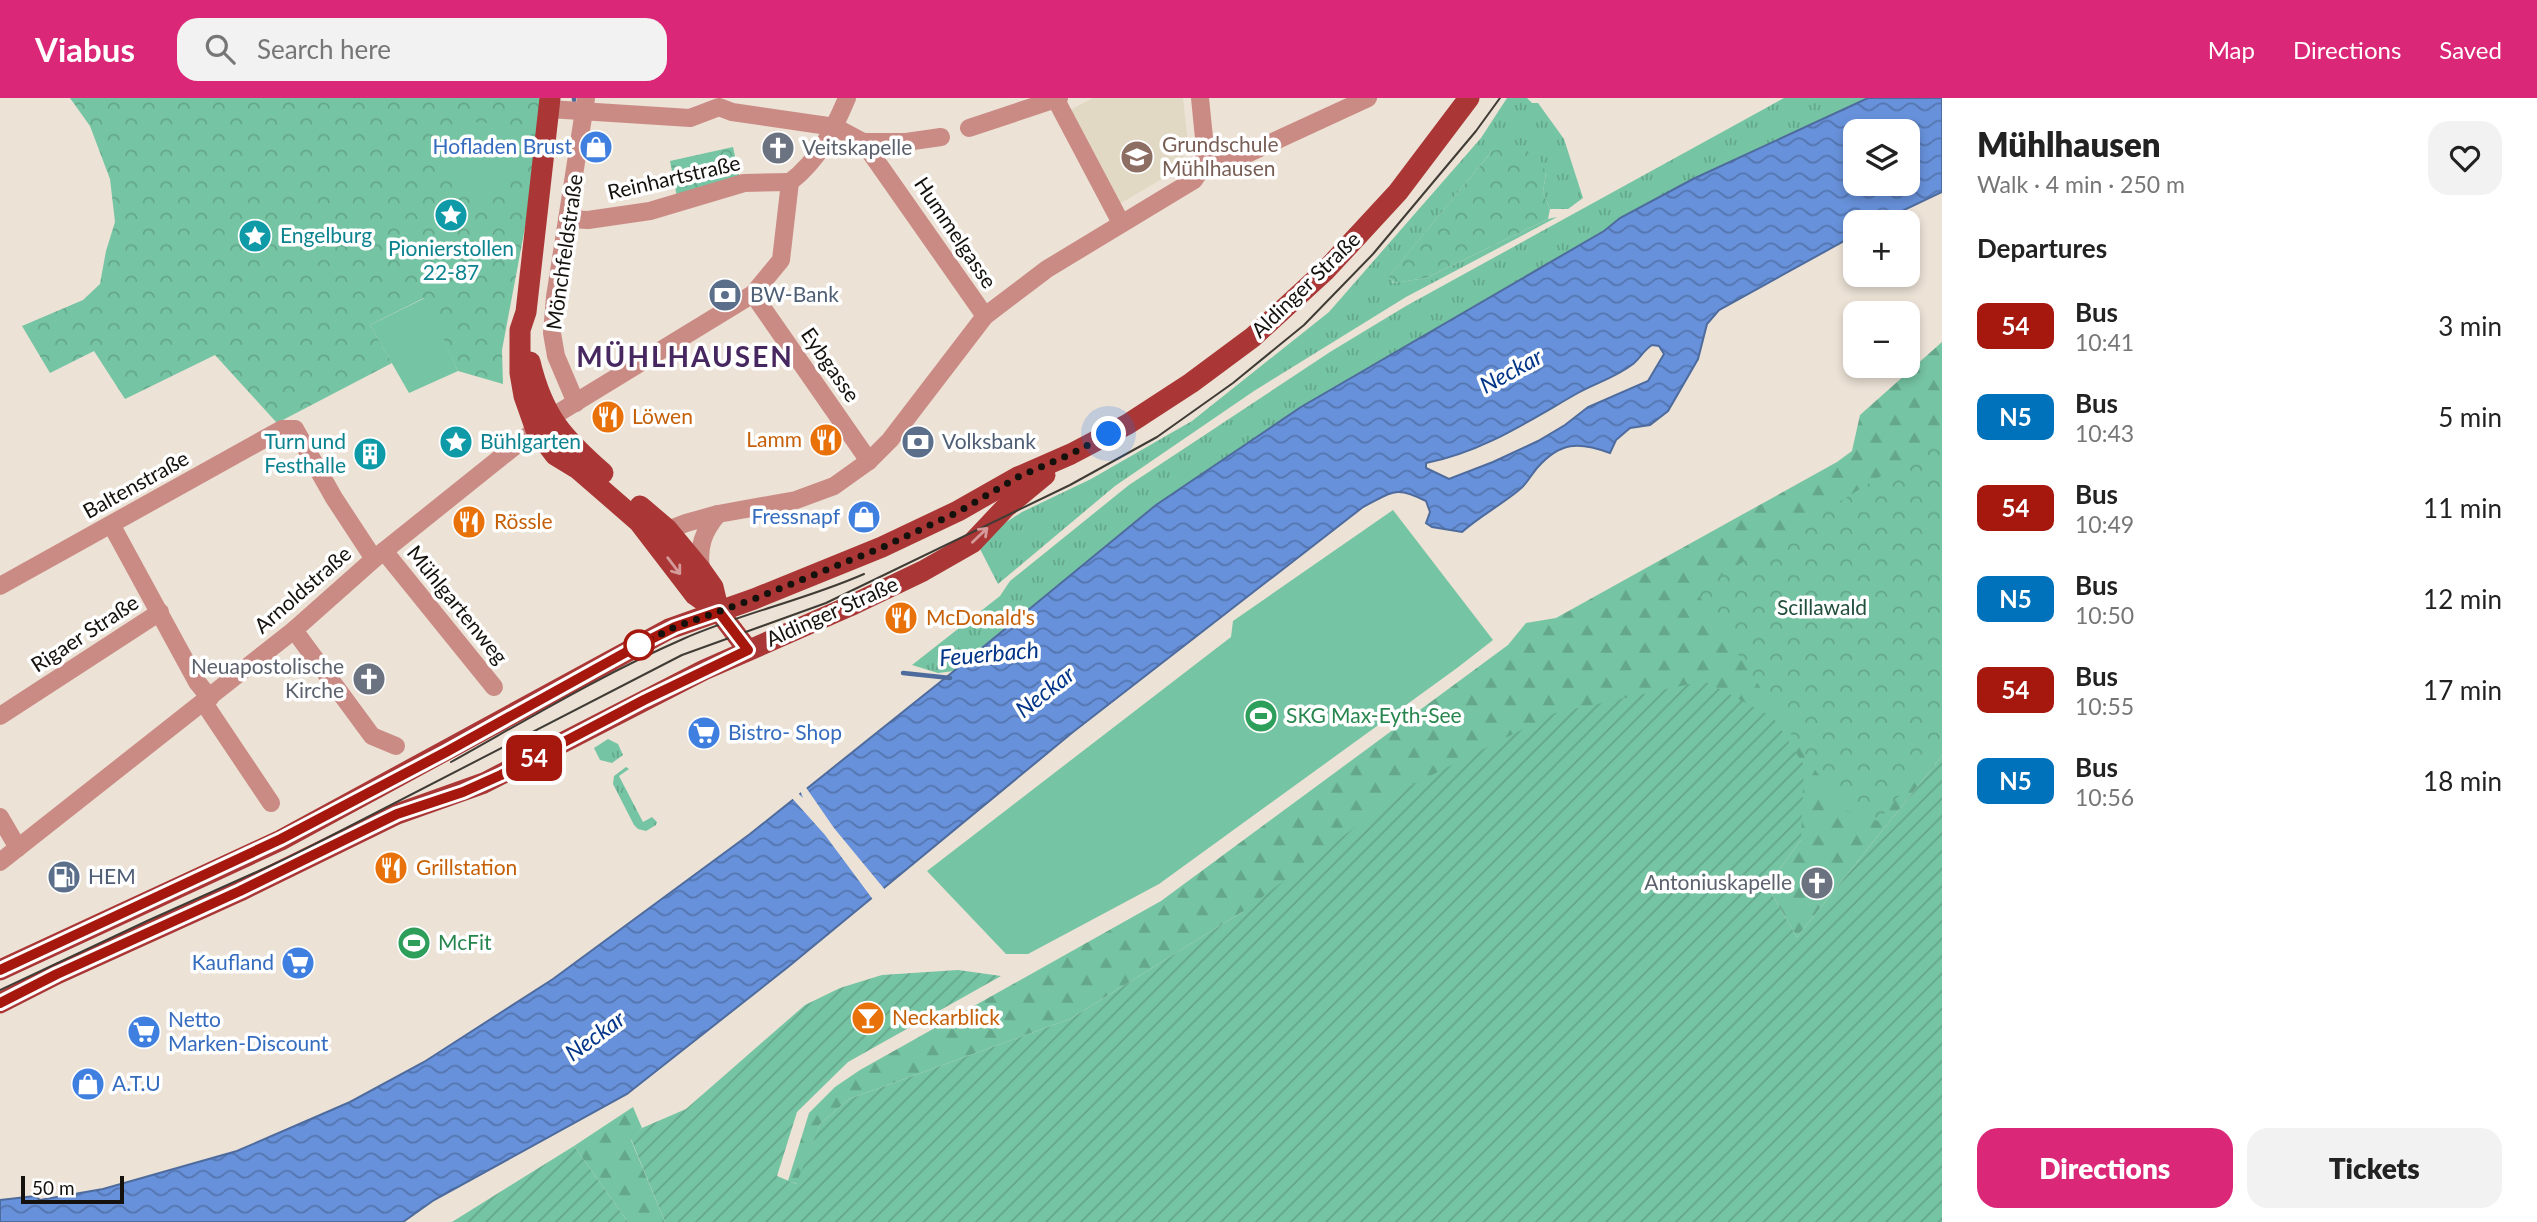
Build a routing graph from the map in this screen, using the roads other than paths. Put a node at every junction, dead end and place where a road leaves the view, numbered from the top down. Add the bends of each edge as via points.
1 (847, 98) edge
2 (1057, 98) edge
3 (1200, 98) edge
4 (1368, 98) edge
5 (1469, 98) edge
6 (720, 102) edge
7 (549, 104) edge
8 (586, 105) edge
9 (835, 127) junction
10 (969, 128) dead end
11 (941, 137) dead end
12 (863, 142) junction
13 (1203, 167) junction
14 (790, 182) junction
15 (567, 219) junction
16 (1121, 223) junction
17 (753, 294) junction
18 (985, 316) junction
19 (576, 403) junction
20 (543, 424) junction
21 (295, 429) joint
22 (1071, 454) junction
23 (869, 461) junction
24 (718, 514) junction
25 (112, 526) junction
26 (660, 533) junction
27 (379, 555) junction
28 (701, 570) junction
29 (0, 586) edge
30 (695, 595) junction
31 (160, 612) junction
32 (719, 612) junction
33 (675, 627) junction
34 (294, 630) junction
35 (748, 650) junction
36 (494, 687) dead end
37 (207, 700) junction
38 (0, 716) edge
39 (396, 746) dead end
40 (271, 803) dead end
41 (0, 817) edge
42 (18, 848) junction
43 (0, 862) edge
44 (0, 970) edge
45 (0, 1003) edge

1 - 9 street
2 - 10 street
2 - 16 street
3 - 13 street
4 - 13 street via 1225,164
5 - 22 main road, Aldinger Straße via 1398,192 1326,270 1253,337 1128,424
6 - 8 street via 690,118
6 - 9 street via 732,112
7 - 8 street
7 - 20 main road, Mönchfeldstraße via 526,313 520,330 524,396
8 - 15 street, Mönchfeldstraße
9 - 12 street
9 - 14 street via 804,172
11 - 12 street
12 - 18 street, Hummelgasse
13 - 16 street via 1194,180
14 - 15 street, Reinhartstraße via 744,183 650,211
14 - 17 street, Arnoldstraße via 781,260
15 - 19 street, Mönchfeldstraße via 552,332 556,356
16 - 18 street via 1047,269
17 - 19 street, Arnoldstraße
17 - 23 street, Eybgasse
18 - 23 street
19 - 20 street, Arnoldstraße
20 - 26 main road, Mönchfeldstraße via 555,455 639,522
20 - 27 street, Arnoldstraße
21 - 25 street, Baltenstraße via 282,429
21 - 27 street, Mühlgartenweg via 334,498
22 - 32 main road, Aldinger Straße via 883,547
35 -> 22 main road, Aldinger Straße via 958,552
23 - 24 street via 834,486 796,499
24 - 26 street
24 - 28 street via 700,542
25 - 29 street, Baltenstraße
25 - 31 street
26 - 28 main road, Mönchfeldstraße
26 -> 30 main road
27 - 34 street, Arnoldstraße
27 - 36 street, Mühlgartenweg
28 - 32 main road, Mönchfeldstraße via 713,587
30 - 32 main road
30 - 33 main road, Aldinger Straße
31 - 37 street
31 - 38 street, Rigaer Straße
32 - 33 main road, Aldinger Straße
32 - 35 main road, Mönchfeldstraße
33 - 44 main road, Aldinger Straße via 281,839
34 - 37 street, Arnoldstraße
34 - 39 street via 372,736
35 - 45 main road, Aldinger Straße via 501,775 397,814
37 - 40 street
37 - 42 street, Arnoldstraße
41 - 42 street
42 - 43 street, Arnoldstraße

